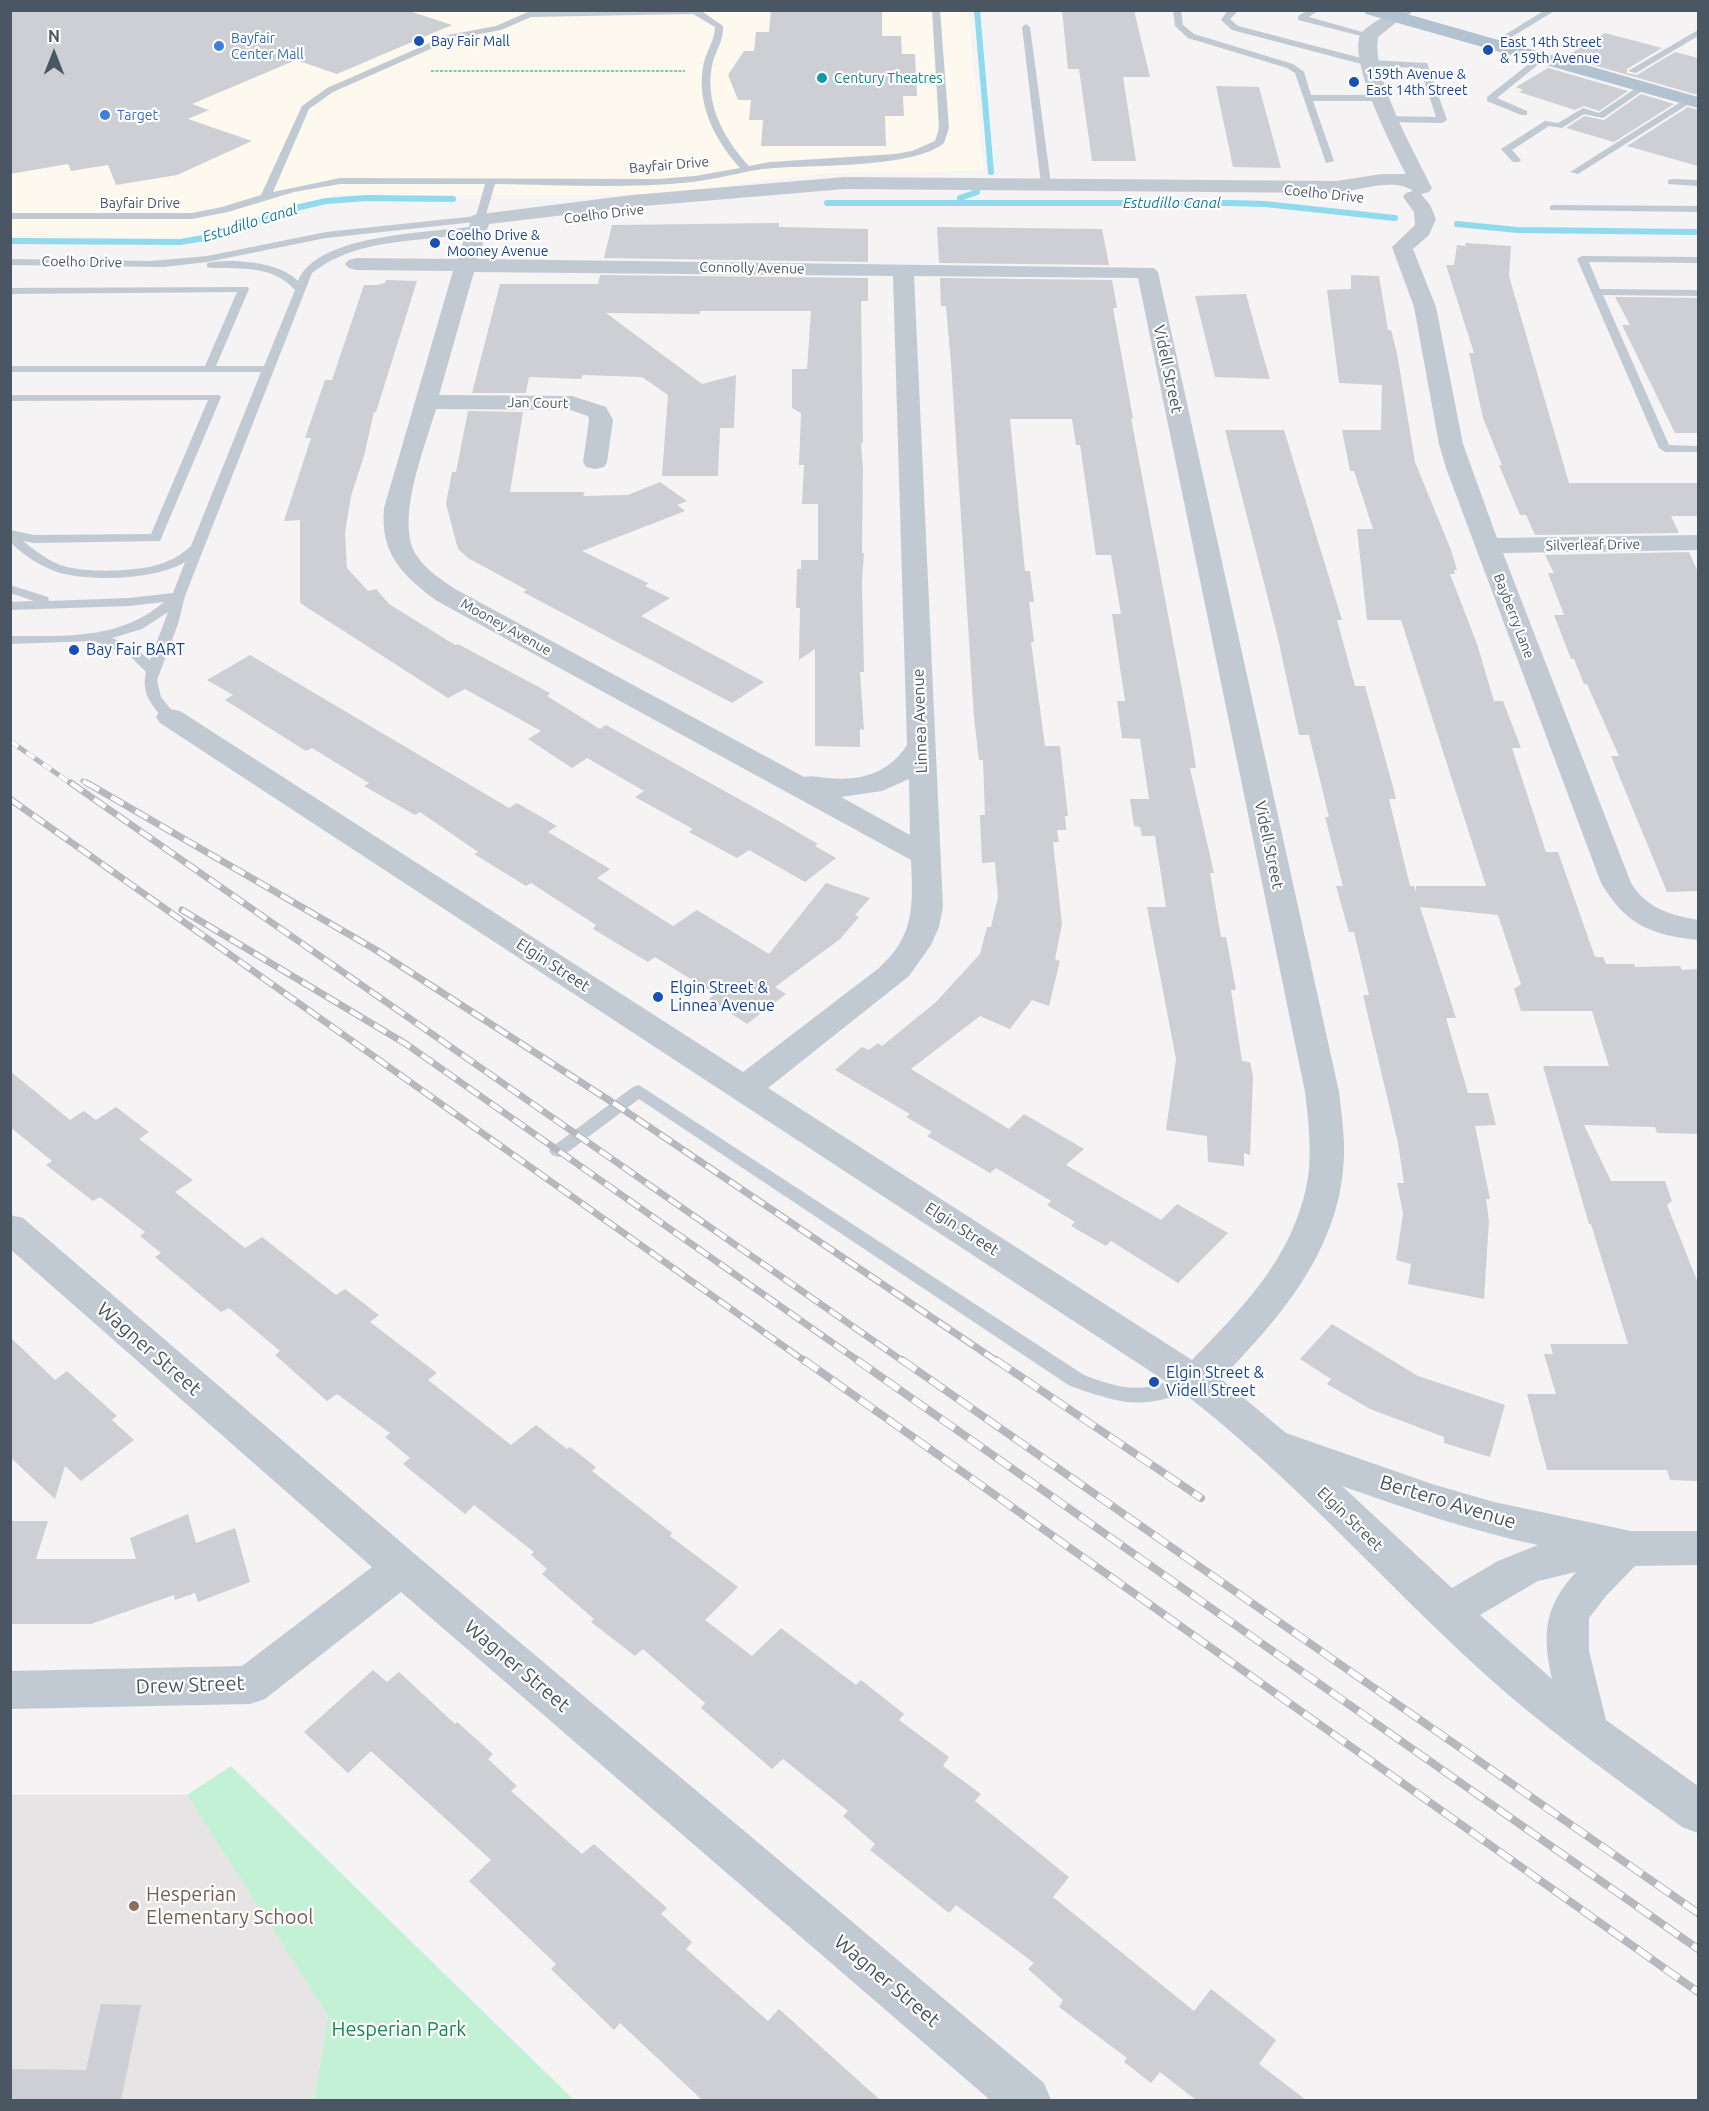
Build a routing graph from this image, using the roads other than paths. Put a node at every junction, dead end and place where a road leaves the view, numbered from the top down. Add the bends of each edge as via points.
1 (936, 10) edge
2 (1177, 10) edge
3 (1235, 10) edge
4 (1315, 10) edge
5 (1372, 10) edge
6 (1416, 10) edge
7 (1552, 10) edge
8 (693, 11) edge
9 (1399, 14) edge
10 (1330, 26) junction
11 (1026, 27) dead end
12 (1698, 33) edge
13 (1369, 35) junction
14 (1507, 36) junction
15 (1683, 42) junction
16 (1297, 44) junction
17 (1698, 46) edge
18 (1542, 58) junction
19 (1369, 63) junction
20 (1638, 79) junction
21 (1696, 97) edge
22 (1308, 98) junction
23 (1382, 98) junction
24 (1524, 113) dead end
25 (1390, 119) junction
26 (1409, 160) junction
27 (1516, 160) dead end
28 (1329, 161) dead end
29 (746, 168) junction
30 (1575, 171) dead end
31 (1382, 181) junction
32 (491, 182) junction
33 (1672, 182) dead end
34 (1698, 183) edge
35 (1046, 184) junction
36 (1244, 186) junction
37 (1413, 194) junction
38 (266, 196) junction
39 (1554, 208) dead end
40 (1698, 209) edge
41 (10, 216) edge
42 (478, 224) junction
43 (1698, 260) edge
44 (10, 262) edge
45 (153, 263) junction
46 (356, 264) dead end
47 (464, 265) junction
48 (903, 270) junction
49 (1147, 272) joint
50 (299, 288) junction
51 (10, 291) edge
52 (1597, 292) junction
53 (1698, 293) edge
54 (10, 369) edge
55 (209, 369) junction
56 (268, 369) junction
57 (10, 398) edge
58 (425, 402) junction
59 (1698, 449) edge
60 (595, 462) dead end
61 (11, 534) edge
62 (83, 539) junction
63 (1698, 542) edge
64 (1488, 546) junction
65 (199, 547) junction
66 (54, 566) junction
67 (10, 589) edge
68 (178, 596) junction
69 (71, 605) junction
70 (10, 606) edge
71 (94, 638) junction
72 (10, 640) edge
73 (151, 670) junction
74 (170, 717) joint
75 (921, 746) junction
76 (783, 778) junction
77 (925, 855) junction
78 (1698, 930) edge
79 (745, 1088) junction
80 (558, 1151) dead end
81 (10, 1228) edge
82 (1195, 1381) junction
83 (1272, 1444) junction
84 (1627, 1547) junction
85 (1698, 1548) edge
86 (402, 1568) junction
87 (1447, 1613) junction
88 (10, 1690) edge
89 (1588, 1733) junction
90 (1698, 1812) edge
91 (1027, 2100) edge

1 - 29 lane, Bayfair Drive via 944,128 939,143 896,157
2 - 22 lane via 1179,26 1191,36 1299,72
3 - 16 lane via 1225,21 1235,28
4 - 10 lane via 1301,18
5 - 9 main road
6 - 14 main road
7 - 14 lane
8 - 29 lane via 719,26 721,35 706,73 707,101 724,141
8 - 38 lane via 530,14 498,28 450,37 330,90 305,108
9 - 13 street
9 - 18 main road
10 - 13 lane
10 - 16 lane
11 - 35 lane
12 - 15 lane
13 - 19 street
14 - 20 main road
15 - 17 lane
15 - 20 lane
16 - 19 lane
18 - 20 main road
18 - 24 lane via 1490,99
19 - 23 street
19 - 25 lane via 1424,65 1442,120
20 - 21 main road
20 - 27 lane via 1600,116 1583,111 1559,126 1548,123 1506,149
21 - 30 lane
22 - 23 lane
22 - 28 lane
23 - 25 street
25 - 26 street
26 - 31 street
26 - 37 street
29 - 32 lane, Bayfair Drive via 657,182
31 - 36 street, Coelho Drive via 1336,187
31 - 37 street via 1376,187 1389,196
32 - 38 lane, Bayfair Drive via 340,182
32 - 42 lane
33 - 34 lane
35 - 36 street, Coelho Drive
35 - 42 street, Coelho Drive via 868,183 792,188 635,210
36 - 37 street, Coelho Drive via 1371,199
37 - 64 street, Bayberry Lane via 1426,211 1426,224 1421,233 1402,247 1425,308 1451,444
38 - 41 lane, Bayfair Drive via 224,210 176,217
39 - 40 lane
42 - 45 lane, Coelho Drive via 326,235 207,259
42 - 47 street, Mooney Avenue
42 - 50 lane, Coelho Drive via 338,251 314,264
43 - 52 lane via 1582,259
44 - 45 lane, Coelho Drive
45 - 50 lane, Coelho Drive via 265,267 287,276
46 - 47 street, Connolly Avenue
47 - 48 street, Connolly Avenue
47 - 58 street, Mooney Avenue
48 - 49 street, Connolly Avenue
48 - 75 street, Linnea Avenue
49 - 82 street, Videll Street via 1322,1092 1326,1130 1326,1171 1318,1211 1305,1245 1284,1283 1258,1316
50 - 56 lane
51 - 55 lane via 244,289
52 - 53 lane
52 - 59 lane via 1665,448
54 - 55 lane
55 - 56 lane
56 - 65 lane
57 - 62 lane via 215,398 156,538
58 - 60 street, Jan Court via 587,406 598,412 601,420
58 - 76 street, Mooney Avenue via 394,525 396,541 413,569 446,595
61 - 62 lane via 34,539
61 - 66 lane via 23,547
62 - 66 lane via 60,546 51,560
63 - 64 street, Silverleaf Drive
64 - 78 street, Bayberry Lane via 1624,898 1638,912 1658,922
65 - 66 lane via 172,564 142,571 79,572
65 - 68 lane
67 - 69 lane via 35,599
68 - 69 lane
68 - 71 lane via 142,623
68 - 73 lane via 173,620
69 - 70 lane
71 - 72 lane
71 - 73 lane via 135,651
73 - 74 lane via 153,695
74 - 79 street, Elgin Street
75 - 76 street via 904,768 872,785 829,788
75 - 77 street, Linnea Avenue
76 - 77 street, Mooney Avenue
77 - 79 street, Linnea Avenue via 925,928 905,963
79 - 82 street, Elgin Street
80 - 82 lane via 639,1091 1077,1381 1118,1395 1150,1395
81 - 86 street, Wagner Street
82 - 83 street, Elgin Street
83 - 84 street, Bertero Avenue via 1494,1519
83 - 87 street, Elgin Street
84 - 85 street, Bertero Avenue
84 - 87 street, Bertero Avenue via 1534,1565
84 - 89 street via 1572,1607 1567,1629 1570,1661
86 - 88 street, Drew Street via 250,1685
86 - 91 street, Wagner Street
87 - 89 street, Elgin Street via 1510,1671
89 - 90 street, Elgin Street

